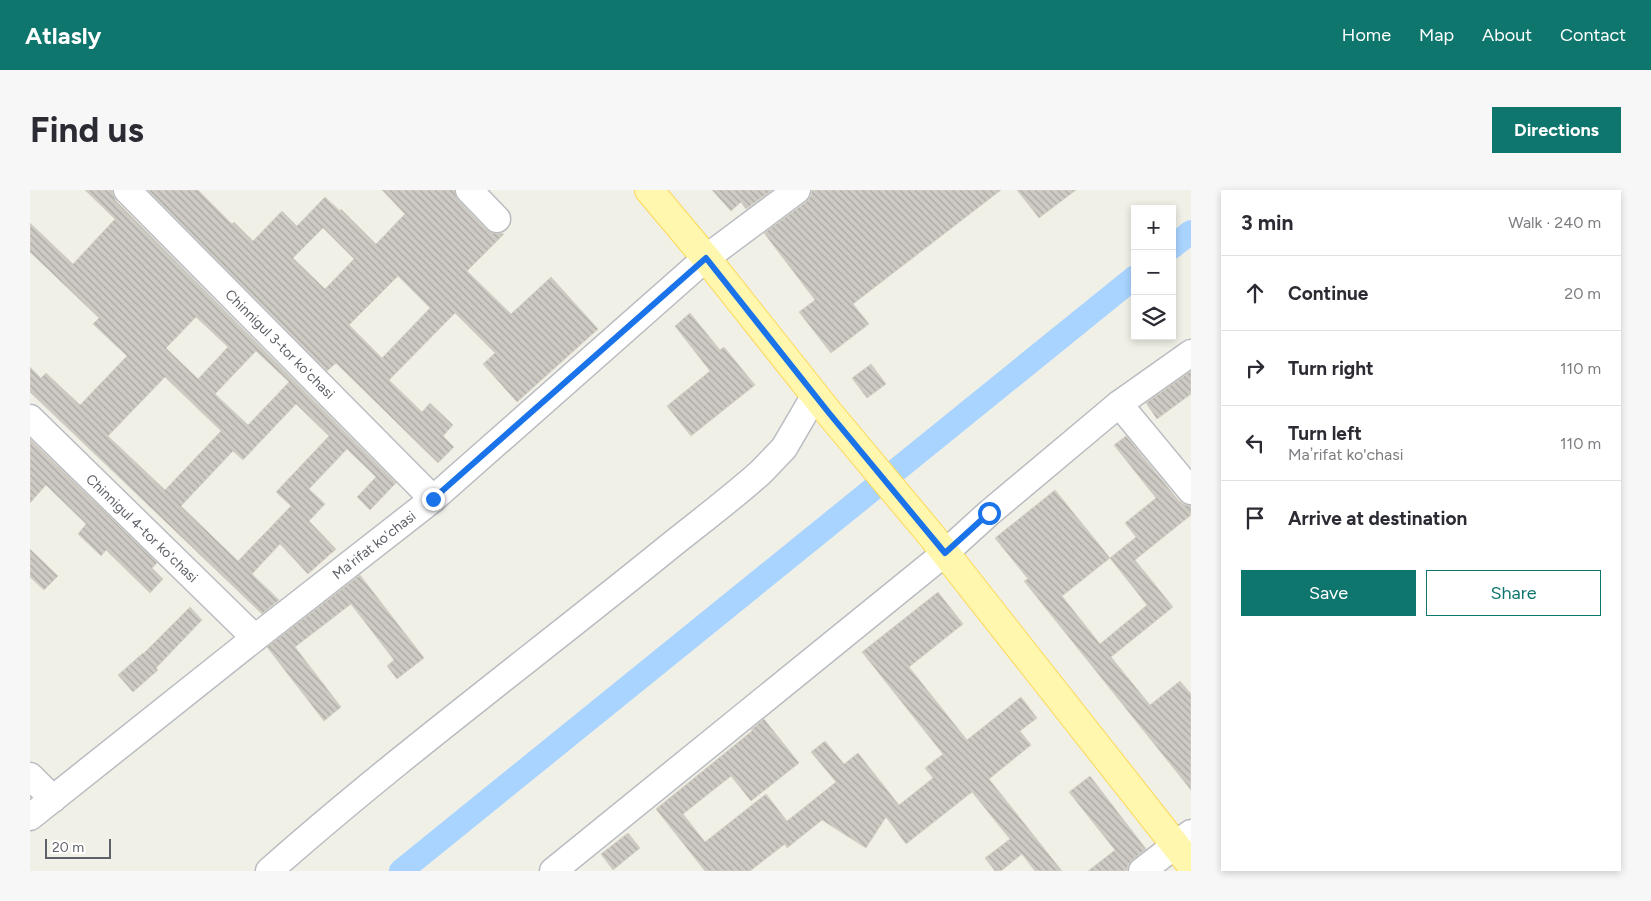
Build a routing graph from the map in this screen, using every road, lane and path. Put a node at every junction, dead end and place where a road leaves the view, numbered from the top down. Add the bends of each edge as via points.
1 (127, 190) edge
2 (469, 190) edge
3 (649, 190) edge
4 (797, 190) edge
5 (497, 219) dead end
6 (706, 258) junction
7 (1191, 353) edge
8 (822, 404) junction
9 (1119, 404) junction
10 (30, 418) edge
11 (1191, 491) edge
12 (433, 499) junction
13 (938, 544) junction
14 (255, 638) junction
15 (30, 776) edge
16 (54, 799) junction
17 (30, 817) edge
18 (1186, 847) edge
19 (269, 871) edge
20 (553, 871) edge
21 (1142, 871) edge

1 - 12 street, Chinnigul 3-tor koʻchasi
2 - 5 street
3 - 6 main road
4 - 6 street, Maʼrifat ko'chasi
6 - 8 main road
6 - 12 street, Maʼrifat ko'chasi
7 - 9 street
8 - 13 main road
8 - 19 street via 761,472 322,824
9 - 11 street
9 - 13 street via 989,513
10 - 14 street, Chinnigul 4-tor koʻchasi
12 - 14 street, Maʼrifat ko'chasi
13 - 18 main road
13 - 20 street
14 - 16 street, Maʼrifat ko'chasi
15 - 16 street
16 - 17 street, Maʼrifat ko'chasi
18 - 21 street

